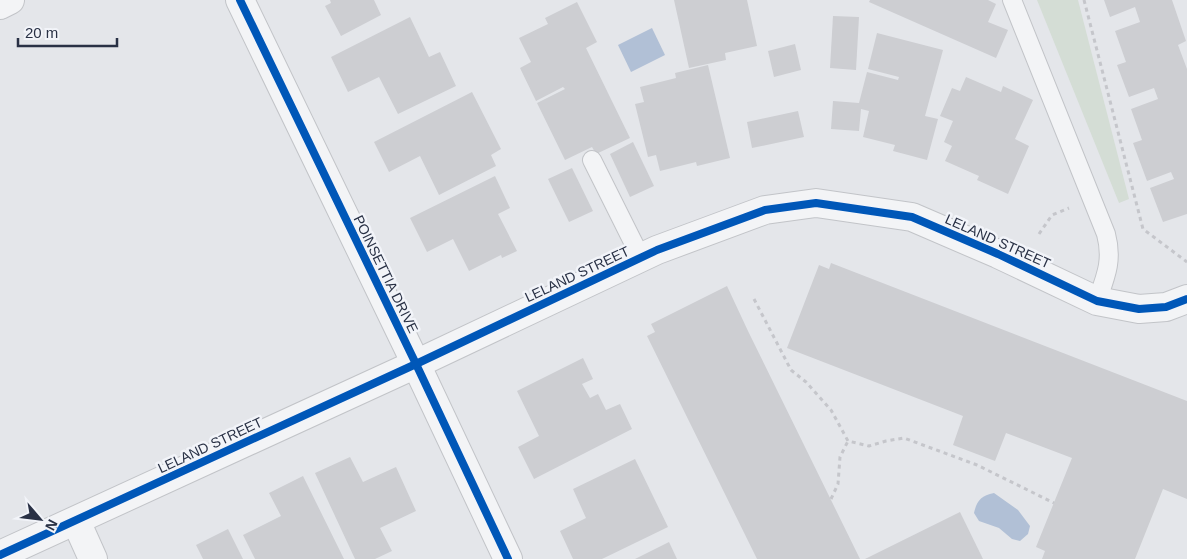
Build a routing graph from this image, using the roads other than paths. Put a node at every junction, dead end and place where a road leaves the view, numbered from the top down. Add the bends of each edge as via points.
1 (10, 0) edge
2 (240, 0) edge
3 (1012, 0) edge
4 (0, 5) edge
5 (592, 160) dead end
6 (641, 258) junction
7 (1187, 299) edge
8 (1098, 301) junction
9 (416, 364) junction
10 (76, 520) junction
11 (0, 555) edge
12 (93, 559) edge
13 (508, 559) edge

1 - 4 street
2 - 9 street, POINSETTIA DRIVE
3 - 8 lane via 1106,234 1108,268
5 - 6 lane
6 - 8 street, LELAND STREET via 765,210 816,203 912,217
6 - 9 street, LELAND STREET
7 - 8 street, LELAND STREET via 1139,310
9 - 10 street, LELAND STREET
9 - 13 street, POINSETTIA DRIVE
10 - 11 street, LELAND STREET
10 - 12 street

